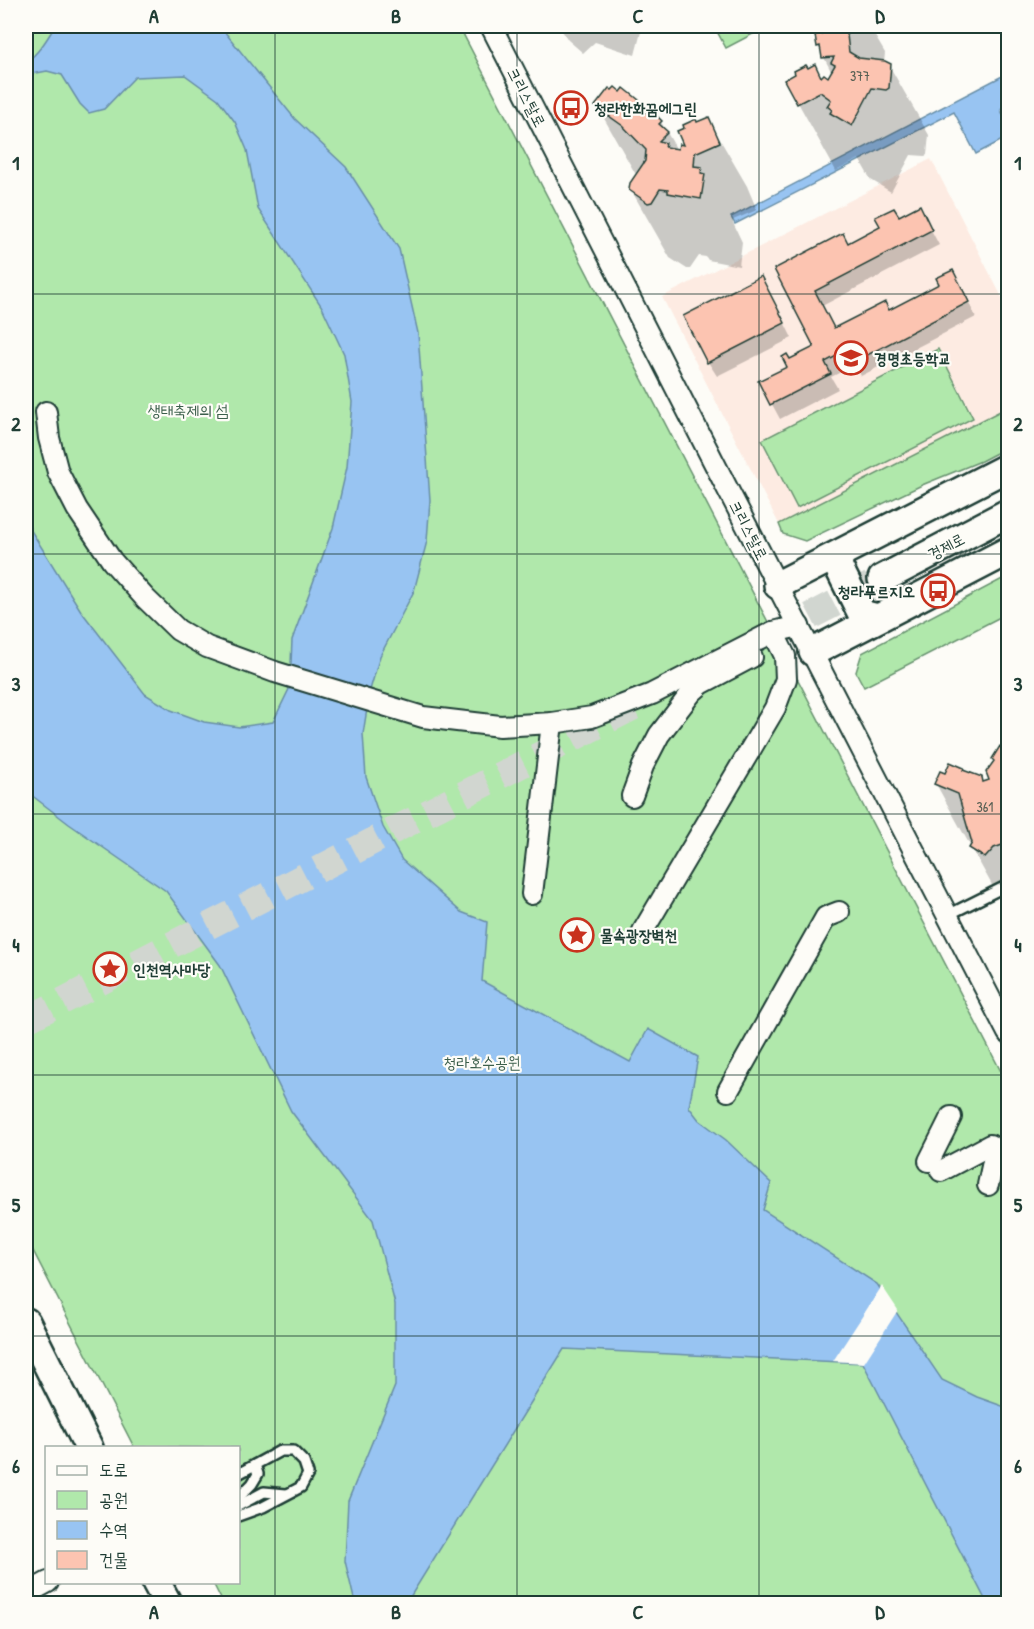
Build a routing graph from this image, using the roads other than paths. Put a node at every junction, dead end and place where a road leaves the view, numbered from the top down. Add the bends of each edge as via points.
1 (491, 26) edge
2 (46, 412) dead end
3 (1008, 467) edge
4 (1008, 513) edge
5 (1008, 551) edge
6 (840, 554) junction
7 (882, 579) tunnel mouth
8 (778, 585) junction
9 (878, 618) junction
10 (799, 626) junction
11 (776, 637) junction
12 (813, 652) junction
13 (552, 723) junction
14 (632, 796) dead end
15 (1008, 885) edge
16 (532, 894) dead end
17 (839, 912) dead end
18 (948, 915) junction
19 (643, 931) dead end
20 (1008, 1033) edge
21 (728, 1091) dead end
22 (951, 1117) dead end
23 (988, 1185) dead end
24 (26, 1322) edge
25 (87, 1446) edge
26 (255, 1465) junction
27 (240, 1473) edge
28 (288, 1494) junction
29 (240, 1497) edge
30 (240, 1505) edge
31 (240, 1515) edge
32 (45, 1584) edge
33 (157, 1584) edge
34 (26, 1594) edge
35 (168, 1604) edge

1 - 8 street, 크리스탈로
2 - 13 street via 58,472 77,509 112,561 178,630 207,647 275,672 423,717 500,726
3 - 6 street
4 - 7 street, 경제로
5 - 9 street
6 - 8 street
6 - 9 street via 838,566 862,614
8 - 10 street, 크리스탈로
9 - 12 street
10 - 11 street
10 - 12 street, 크리스탈로
11 - 13 street via 652,694 592,717
11 - 14 street via 692,692 659,735
11 - 19 street via 785,656 786,679 775,708
12 - 18 street, 크리스탈로
13 - 16 street
15 - 18 lane
17 - 21 street via 826,917
18 - 20 street, 크리스탈로
22 - 23 street via 935,1166 992,1149
24 - 25 street
26 - 27 lane
26 - 28 lane via 280,1451 293,1451 304,1462 308,1474 301,1487
26 - 29 lane via 258,1474
28 - 30 lane via 264,1492
28 - 31 lane
32 - 34 street
33 - 35 street

